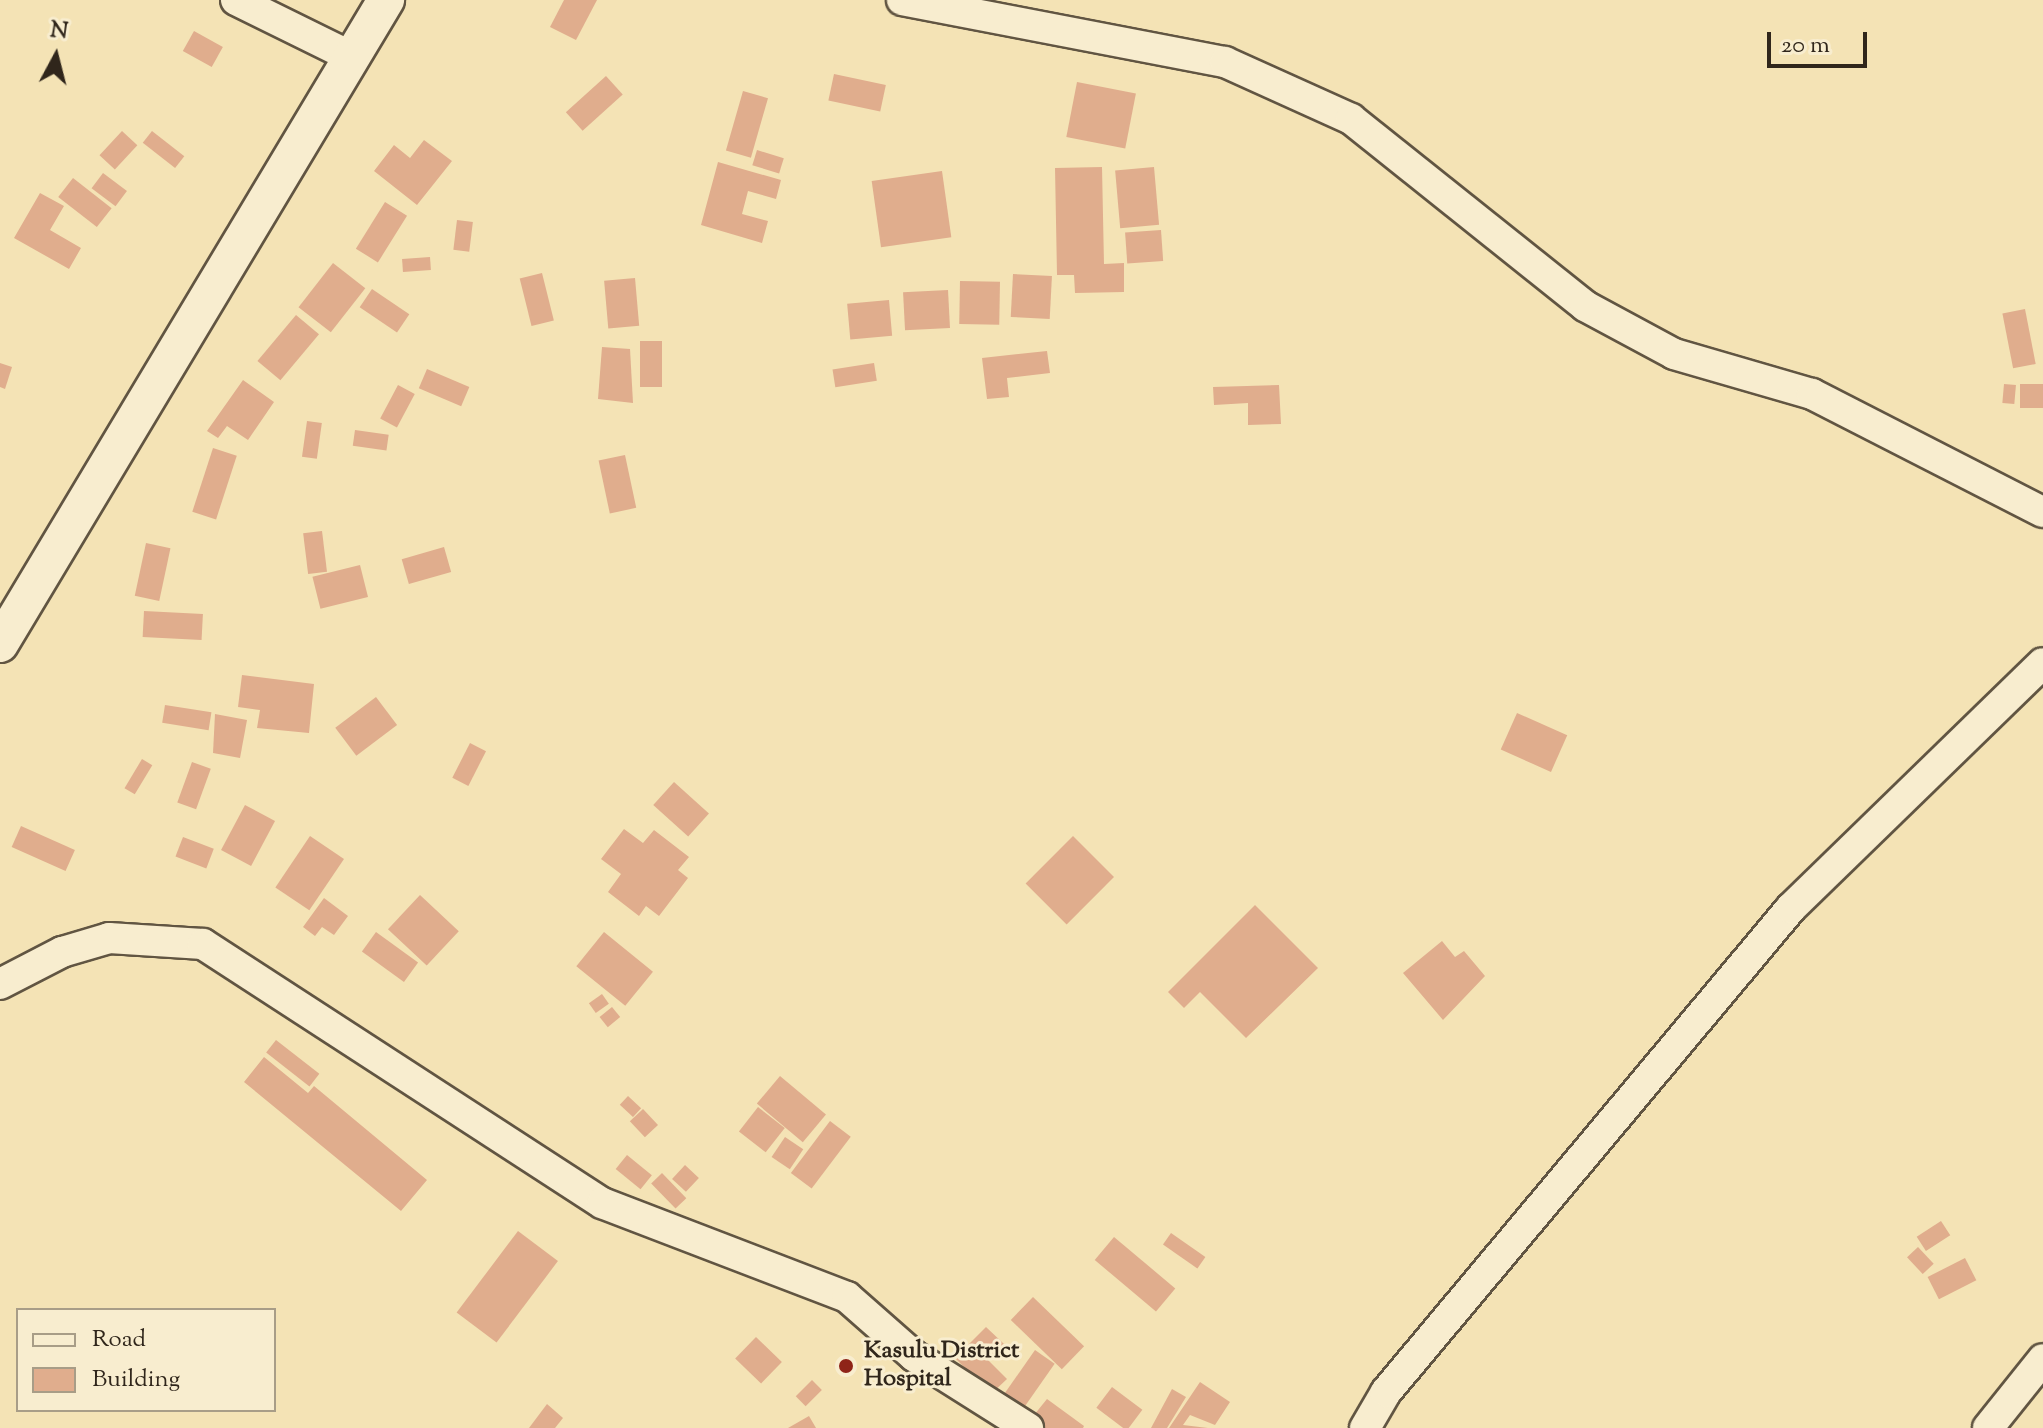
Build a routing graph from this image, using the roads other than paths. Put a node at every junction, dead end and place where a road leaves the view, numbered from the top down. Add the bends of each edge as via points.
1 (236, 0) edge
2 (386, 0) edge
3 (902, 0) edge
4 (352, 57) junction
5 (2043, 512) edge
6 (0, 644) edge
7 (2043, 663) edge
8 (0, 984) edge
9 (2043, 1359) edge
10 (1028, 1428) edge
11 (1365, 1428) edge
12 (1988, 1428) edge

1 - 4 street
2 - 4 street
3 - 5 street via 1225,62 1351,119 1585,306 1674,354 1812,394
4 - 6 street
7 - 11 street via 1791,908 1386,1392
8 - 10 street via 62,952 109,938 203,944 602,1203 847,1297 914,1356
9 - 12 street

